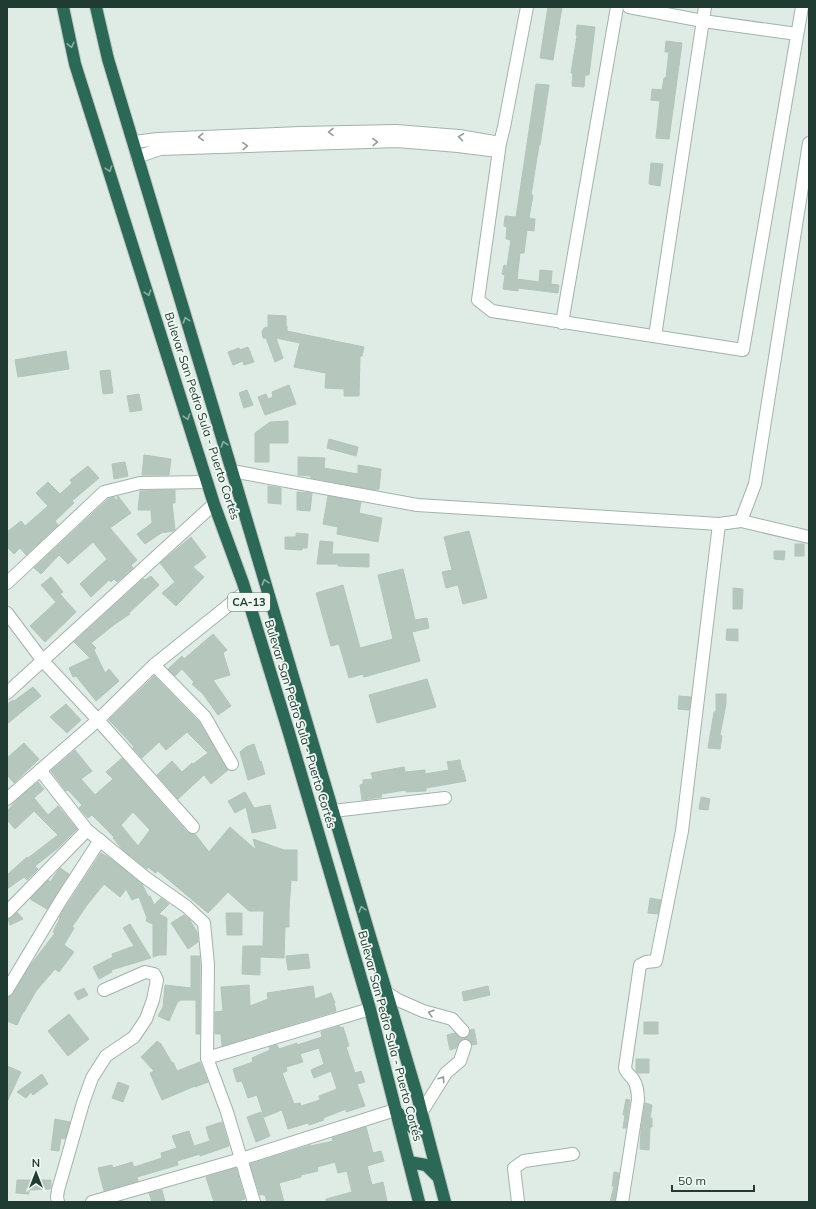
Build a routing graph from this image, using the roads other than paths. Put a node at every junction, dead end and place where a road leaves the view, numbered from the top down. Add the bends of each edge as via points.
1 (63, 7) edge
2 (96, 7) edge
3 (527, 7) edge
4 (617, 7) edge
5 (629, 7) edge
6 (705, 7) edge
7 (802, 7) edge
8 (703, 21) junction
9 (797, 34) junction
10 (134, 142) junction
11 (809, 143) edge
12 (499, 147) junction
13 (137, 157) junction
14 (562, 323) junction
15 (655, 336) junction
16 (232, 471) junction
17 (207, 482) junction
18 (214, 504) junction
19 (741, 521) junction
20 (719, 524) junction
21 (809, 537) edge
22 (7, 583) edge
23 (245, 592) junction
24 (7, 613) edge
25 (43, 661) junction
26 (154, 665) junction
27 (7, 693) edge
28 (98, 720) junction
29 (232, 764) dead end
30 (40, 770) junction
31 (445, 798) dead end
32 (7, 799) edge
33 (333, 811) junction
34 (193, 827) dead end
35 (87, 830) junction
36 (100, 840) junction
37 (7, 912) edge
38 (7, 990) edge
39 (104, 990) dead end
40 (386, 992) junction
41 (370, 1009) junction
42 (464, 1031) dead end
43 (465, 1046) dead end
44 (206, 1058) junction
45 (395, 1110) junction
46 (421, 1113) junction
47 (426, 1132) junction
48 (573, 1154) dead end
49 (241, 1159) junction
50 (409, 1162) junction
51 (438, 1178) junction
52 (416, 1201) edge
53 (58, 1202) edge
54 (92, 1202) edge
55 (254, 1202) edge
56 (445, 1202) edge
57 (518, 1202) edge
58 (622, 1202) edge

1 -> 17 highway, Bulevar San Pedro Sula - Puerto Cortés / CA-13 via 75,64
2 - 10 highway, Bulevar San Pedro Sula - Puerto Cortés / CA-13 via 108,59
3 - 12 street
4 - 14 street
5 - 8 street
6 - 8 street
7 - 9 street
8 - 9 street
8 - 15 street
9 - 15 street via 744,350
12 -> 10 street via 459,136 396,131 292,133
10 - 13 highway, Bulevar San Pedro Sula - Puerto Cortés / CA-13
11 - 19 street via 755,484
13 -> 12 street via 160,150 397,141
12 - 14 street via 478,300 492,311
16 -> 13 highway, Bulevar San Pedro Sula - Puerto Cortés / CA-13
14 - 15 street
16 - 20 street via 417,505
33 -> 16 highway, Bulevar San Pedro Sula - Puerto Cortés / CA-13
17 - 18 highway, Bulevar San Pedro Sula - Puerto Cortés / CA-13
17 - 22 street via 140,483 104,492
18 - 23 highway, Bulevar San Pedro Sula - Puerto Cortés / CA-13
18 - 25 street
19 - 20 street
19 - 21 street
20 - 58 street via 682,831 656,961 646,962 640,966 626,1060 626,1072 636,1084 638,1100
23 - 26 street
23 - 41 highway, Bulevar San Pedro Sula - Puerto Cortés / CA-13 via 290,733
24 - 25 street
25 - 27 street
25 - 28 street
26 - 28 street
26 - 29 street via 205,717
28 - 30 street
28 - 34 street
30 - 32 street
30 - 35 street
31 - 33 street
40 -> 33 highway, Bulevar San Pedro Sula - Puerto Cortés / CA-13
35 - 36 street
35 - 37 street
36 - 38 street
36 - 44 street via 204,923 208,965
39 - 53 street via 145,972 154,974 157,980 146,1019 134,1037 106,1056 92,1078 58,1190
42 -> 40 street via 452,1019 423,1011
40 - 46 highway, Bulevar San Pedro Sula - Puerto Cortés / CA-13
41 - 44 street
41 - 45 highway, Bulevar San Pedro Sula - Puerto Cortés / CA-13
46 -> 43 street via 446,1073 460,1060
44 - 49 street via 227,1112
45 - 47 highway via 415,1130
45 - 49 street
45 - 50 highway, Bulevar San Pedro Sula - Puerto Cortés / CA-13
46 - 47 highway, Bulevar San Pedro Sula - Puerto Cortés / CA-13
47 - 51 highway, Bulevar San Pedro Sula - Puerto Cortés / CA-13
48 - 57 street via 524,1161 514,1168
49 - 54 street
49 - 55 street
50 - 51 highway via 426,1165
50 - 52 highway, Bulevar San Pedro Sula - Puerto Cortés / CA-13
51 - 56 highway, Bulevar San Pedro Sula - Puerto Cortés / CA-13

